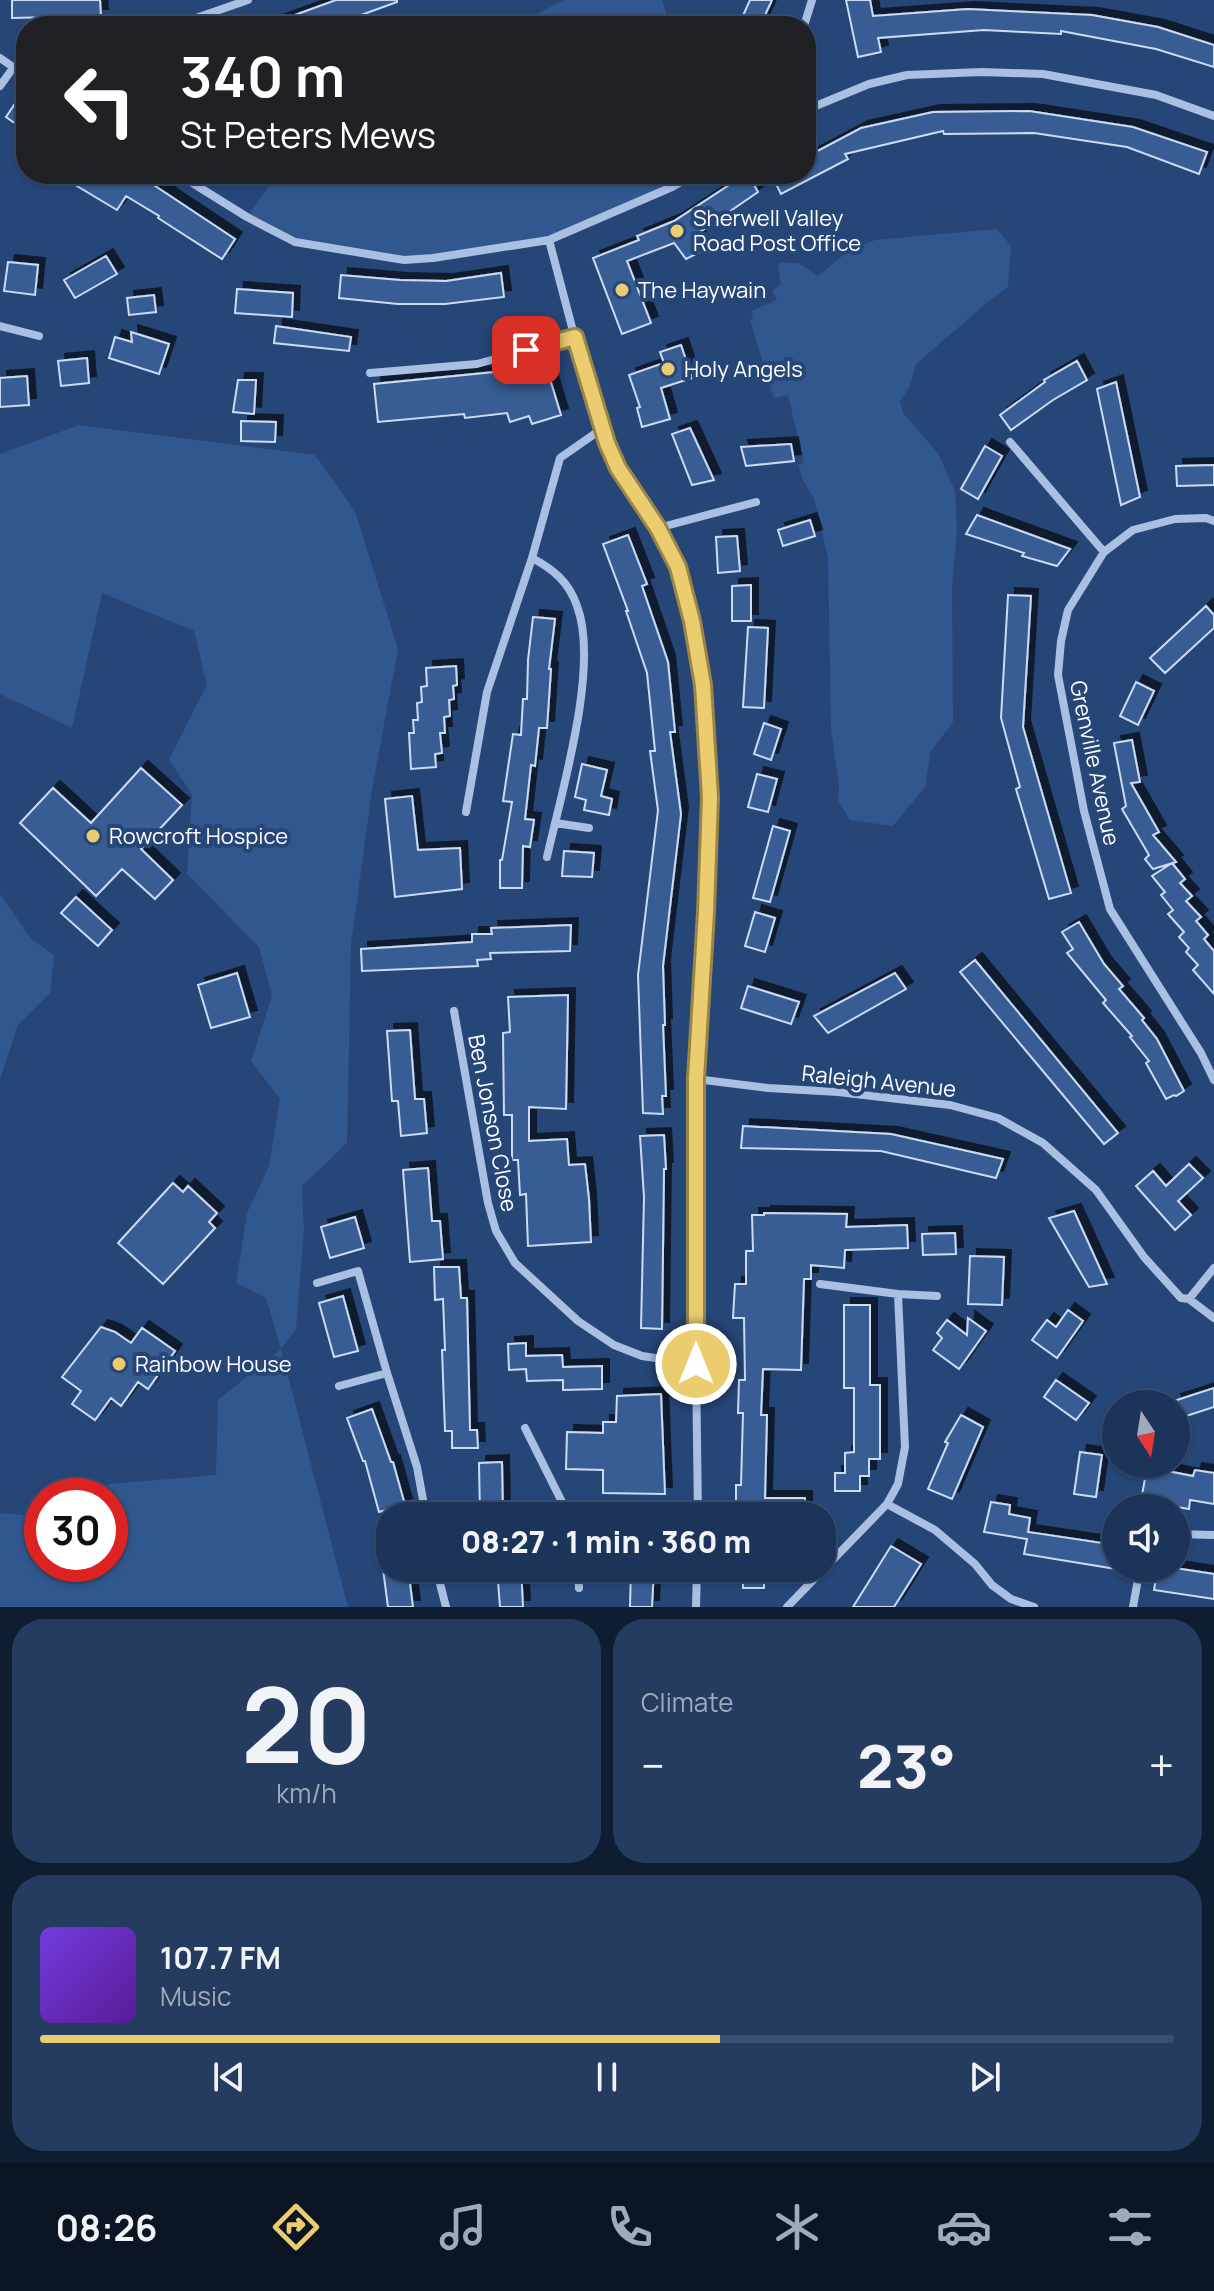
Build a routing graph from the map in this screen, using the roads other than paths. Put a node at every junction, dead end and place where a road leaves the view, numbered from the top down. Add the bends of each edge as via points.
1 (248, 0) edge
2 (202, 16) edge
3 (0, 58) edge
4 (16, 67) edge
5 (13, 68) junction
6 (16, 70) edge
7 (0, 86) edge
8 (816, 105) edge
9 (1214, 116) edge
10 (194, 184) edge
11 (677, 184) edge
12 (549, 240) junction
13 (0, 326) edge
14 (39, 336) dead end
15 (575, 337) junction
16 (370, 373) dead end
17 (603, 428) junction
18 (1010, 442) dead end
19 (756, 502) dead end
20 (1214, 521) edge
21 (658, 528) junction
22 (1104, 552) junction
23 (532, 558) junction
24 (466, 812) dead end
25 (555, 823) junction
26 (589, 828) dead end
27 (547, 857) dead end
28 (454, 1011) dead end
29 (696, 1079) junction
30 (1214, 1080) edge
31 (1214, 1268) edge
32 (317, 1283) dead end
33 (820, 1284) dead end
34 (898, 1294) junction
35 (937, 1296) dead end
36 (1189, 1299) junction
37 (1214, 1318) edge
38 (696, 1364) junction
39 (387, 1373) junction
40 (339, 1386) dead end
41 (525, 1428) dead end
42 (423, 1502) edge
43 (562, 1502) edge
44 (698, 1502) edge
45 (887, 1504) junction
46 (1190, 1534) edge
47 (1214, 1535) edge
48 (440, 1582) edge
49 (579, 1582) edge
50 (697, 1582) edge
51 (1137, 1582) edge
52 (579, 1588) dead end
53 (446, 1607) edge
54 (696, 1607) edge
55 (787, 1607) edge
56 (1034, 1607) edge
57 (1133, 1607) edge

1 - 2 street
3 - 5 street
4 - 5 street
5 - 6 street
5 - 7 street
8 - 9 street via 907,75 982,72 1043,74 1156,95
10 - 12 street via 295,242 404,260
11 - 12 street
12 - 15 street
13 - 14 street
15 - 16 street via 477,364
15 - 17 street
17 - 21 street via 618,468
17 - 23 street via 560,458
18 - 22 street
19 - 21 street
20 - 22 street, Grenville Avenue via 1175,519 1133,530
21 - 29 street via 678,567 703,685 710,797
22 - 30 street, Grenville Avenue via 1068,610 1061,641 1058,675 1067,729 1110,909
23 - 24 street via 487,692
23 - 25 street via 561,576 584,634 580,709
25 - 26 street
25 - 27 street
28 - 38 street, Ben Jonson Close via 488,1203 496,1231 515,1263 578,1321 614,1345 642,1356
29 - 36 street, Raleigh Avenue via 950,1105 998,1118 1043,1143 1096,1190 1144,1257 1181,1298
29 - 38 street
31 - 36 street
32 - 39 street via 358,1271
33 - 34 street
34 - 35 street
34 - 45 street via 905,1447 898,1484
36 - 37 street, Raleigh Avenue
38 - 44 street
39 - 40 street
39 - 42 street
41 - 43 street
45 - 55 street
45 - 56 street via 935,1530 1011,1599
46 - 47 street
48 - 53 street
49 - 52 street
50 - 54 street
51 - 57 street

